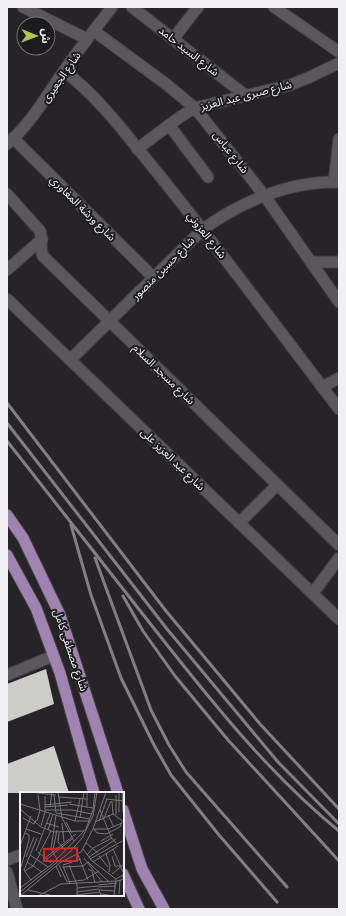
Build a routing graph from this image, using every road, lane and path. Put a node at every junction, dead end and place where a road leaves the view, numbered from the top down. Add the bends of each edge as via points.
1 (23, 7) edge
2 (112, 7) edge
3 (132, 7) edge
4 (198, 7) edge
5 (274, 7) edge
6 (290, 12) edge
7 (90, 35) junction
8 (173, 39) junction
9 (339, 52) edge
10 (339, 63) edge
11 (64, 71) junction
12 (245, 95) junction
13 (195, 108) junction
14 (169, 125) junction
15 (339, 139) edge
16 (10, 141) edge
17 (137, 149) junction
18 (208, 177) dead end
19 (337, 182) edge
20 (7, 194) edge
21 (264, 195) junction
22 (202, 229) junction
23 (42, 239) junction
24 (311, 262) junction
25 (339, 262) edge
26 (7, 270) edge
27 (153, 278) junction
28 (7, 299) edge
29 (339, 302) edge
30 (110, 320) junction
31 (70, 360) junction
32 (339, 378) edge
33 (322, 387) junction
34 (339, 409) edge
35 (277, 485) junction
36 (7, 515) edge
37 (239, 523) junction
38 (339, 544) edge
39 (7, 555) edge
40 (339, 558) edge
41 (313, 593) junction
42 (339, 619) edge
43 (53, 656) junction
44 (7, 675) edge
45 (94, 792) edge
46 (118, 792) edge
47 (124, 813) edge
48 (20, 855) edge
49 (7, 860) edge
50 (7, 872) edge
51 (124, 876) edge
52 (17, 909) edge
53 (139, 909) edge
54 (164, 909) edge

1 - 7 street, شارع عباس
2 - 7 street, شارع الجعيرى
3 - 8 street, شارع السيد حامد
4 - 8 street
5 - 6 street
6 - 9 street
7 - 11 street, شارع الجعيرى
7 - 13 street, شارع عباس via 166,84
8 - 12 street, شارع السيد حامد
10 - 12 street, شارع صبرى عبد العزيز via 290,84
11 - 16 street, شارع الجعيرى via 32,117
11 - 17 street, شارع العزوني via 97,100
12 - 13 street, شارع صبرى عبد العزيز
13 - 14 street, شارع صبرى عبد العزيز
13 - 21 street, شارع عباس
14 - 17 street, شارع صبرى عبد العزيز
14 - 18 street
15 - 19 street
16 - 27 street, شارع ورشة المغاوري
17 - 22 street, شارع العزوني
19 - 21 street, شارع حسين منصور via 305,184
20 - 23 street, شارع مسجد السلام via 38,228
21 - 22 street, شارع حسين منصور
21 - 24 street, شارع عباس
22 - 27 street, شارع حسين منصور
22 - 33 street, شارع العزوني
23 - 26 street
23 - 30 street, شارع مسجد السلام via 43,256
24 - 25 street
24 - 29 street, شارع عباس
27 - 30 street, شارع حسين منصور
28 - 31 street, شارع عبد العزيز على
30 - 31 street, شارع حسين منصور
30 - 35 street, شارع مسجد السلام
31 - 37 street, شارع عبد العزيز على
32 - 33 street
33 - 34 street, شارع العزوني
35 - 37 street
35 - 38 street, شارع مسجد السلام
36 - 46 main road, شارع مصطفى كامل via 23,538 60,615
37 - 41 street, شارع عبد العزيز على
39 - 43 main road, شارع مصطفى كامل via 36,608
40 - 41 street
41 - 42 street, شارع عبد العزيز على
43 - 44 street
43 - 45 main road, شارع مصطفى كامل
47 - 54 main road via 142,869
48 - 49 street
50 - 52 street
51 - 53 main road

